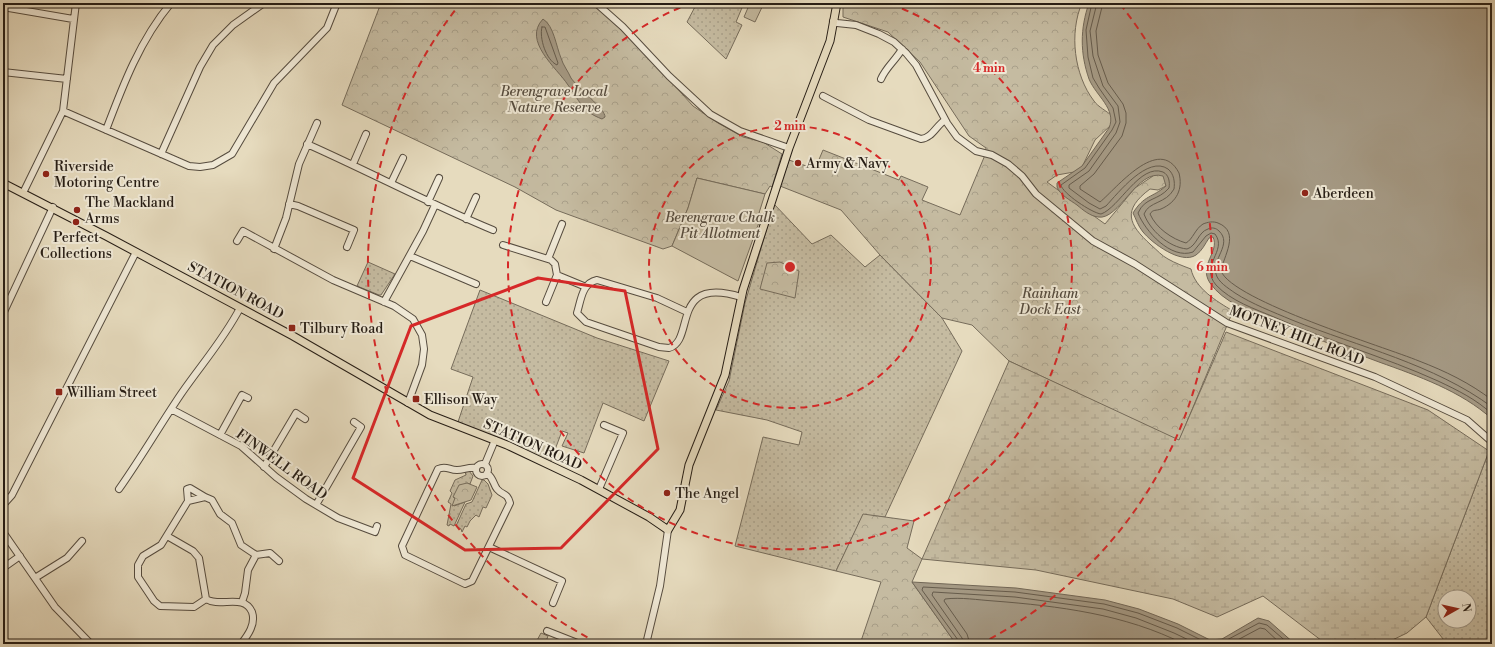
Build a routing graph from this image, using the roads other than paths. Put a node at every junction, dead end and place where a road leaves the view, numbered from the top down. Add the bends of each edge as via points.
1 (76, 3) edge
2 (171, 3) edge
3 (264, 3) edge
4 (337, 3) edge
5 (596, 3) edge
6 (836, 3) edge
7 (3, 7) edge
8 (73, 19) junction
9 (833, 21) junction
10 (902, 49) junction
11 (3, 72) edge
12 (67, 79) junction
13 (881, 79) dead end
14 (823, 96) dead end
15 (62, 110) junction
16 (945, 120) junction
17 (317, 122) dead end
18 (106, 130) junction
19 (356, 136) dead end
20 (307, 144) junction
21 (789, 148) junction
22 (161, 154) junction
23 (403, 158) dead end
24 (352, 164) junction
25 (439, 178) dead end
26 (3, 183) edge
27 (391, 183) junction
28 (23, 193) junction
29 (476, 197) dead end
30 (428, 202) junction
31 (289, 204) junction
32 (435, 205) junction
33 (53, 208) junction
34 (466, 219) junction
35 (562, 224) dead end
36 (493, 230) dead end
37 (237, 241) dead end
38 (502, 245) dead end
39 (347, 247) dead end
40 (274, 249) junction
41 (136, 252) junction
42 (410, 256) junction
43 (548, 259) junction
44 (557, 274) junction
45 (476, 284) dead end
46 (586, 287) junction
47 (741, 297) junction
48 (384, 302) junction
49 (546, 302) dead end
50 (240, 308) junction
51 (687, 312) junction
52 (3, 314) edge
53 (248, 398) dead end
54 (408, 403) junction
55 (171, 409) junction
56 (305, 419) dead end
57 (354, 422) dead end
58 (604, 425) dead end
59 (220, 435) junction
60 (495, 440) junction
61 (1492, 442) edge
62 (484, 464) junction
63 (264, 466) junction
64 (476, 468) junction
65 (487, 473) junction
66 (119, 489) dead end
67 (599, 489) junction
68 (205, 497) junction
69 (188, 502) junction
70 (3, 505) edge
71 (316, 505) junction
72 (377, 526) dead end
73 (668, 530) junction
74 (3, 532) edge
75 (167, 536) junction
76 (82, 542) dead end
77 (489, 547) junction
78 (256, 555) junction
79 (20, 556) junction
80 (279, 561) dead end
81 (3, 568) edge
82 (35, 578) junction
83 (206, 599) junction
84 (242, 602) junction
85 (553, 604) dead end
86 (547, 632) dead end
87 (568, 642) edge
88 (91, 644) edge
89 (242, 644) edge
90 (580, 644) edge
91 (646, 644) edge

1 - 8 street
2 - 18 street via 156,20 138,52
3 - 22 street via 233,25 213,45 200,67
4 - 22 street via 327,28 274,83 232,154 213,165 200,167 188,166
5 - 21 street via 710,114 740,131
6 - 9 main road
7 - 8 street
8 - 12 street
9 - 10 street, MOTNEY HILL ROAD via 856,25 879,34
9 - 21 main road via 830,41 821,67
10 - 13 street
10 - 16 street, MOTNEY HILL ROAD via 916,65
11 - 12 street
12 - 15 street
14 - 16 street via 869,120 921,139 928,137
15 - 18 street
15 - 28 street
16 - 61 street, MOTNEY HILL ROAD via 969,147 1008,164 1022,176 1036,194 1093,240 1211,314 1375,377 1467,420
17 - 20 street
18 - 22 street
19 - 24 street via 365,136
20 - 24 street
20 - 31 street via 297,169
21 - 47 main road
23 - 27 street
24 - 27 street
25 - 30 street
26 - 28 main road, STATION ROAD
27 - 30 street
28 - 33 main road, STATION ROAD
29 - 34 street
30 - 32 street
31 - 39 street via 354,230
31 - 40 street
32 - 34 street
32 - 42 street
33 - 41 main road, STATION ROAD
33 - 52 street
34 - 36 street
35 - 43 street
37 - 40 street via 243,231
38 - 43 street
40 - 48 street via 333,280
41 - 50 main road, STATION ROAD
41 - 70 street via 12,495
42 - 45 street
42 - 48 street
43 - 44 street via 555,264
44 - 46 street
44 - 49 street
46 - 51 street via 590,282 597,280 657,298
46 - 51 street via 577,313 586,322 661,348 670,348 678,342
47 - 51 street via 721,292 708,293 698,298
47 - 73 main road via 726,375 691,461 680,510
48 - 54 street via 404,311 413,319 424,342 424,356
50 - 54 main road, STATION ROAD
50 - 55 street via 228,331
53 - 59 street via 242,395
54 - 60 main road, STATION ROAD via 430,415
55 - 59 street, FINWELL ROAD
55 - 66 street
56 - 63 street via 296,413
57 - 71 street via 361,426
58 - 67 street via 623,433
59 - 63 street, FINWELL ROAD via 241,446
60 - 62 street
60 - 67 main road, STATION ROAD
62 - 64 street via 479,464
62 - 65 street via 488,468
63 - 71 street, FINWELL ROAD
64 - 65 street via 479,475
64 - 77 street via 457,470 446,466 438,469 402,546 402,551 405,555 465,584 472,581
65 - 77 street via 497,489 507,495 510,502
67 - 73 main road, STATION ROAD
68 - 69 street
68 - 69 street via 187,489
68 - 78 street via 212,500 220,514 232,523 241,545
69 - 75 street
71 - 72 street, FINWELL ROAD via 338,518 374,532
73 - 91 street via 660,586
74 - 79 street
75 - 83 street via 197,555 202,566
75 - 83 street via 161,545 143,556 139,562 137,574 142,584 160,606 194,607
76 - 82 street via 67,558
77 - 85 street via 562,581
78 - 80 street via 270,553
78 - 84 street via 248,570
79 - 81 street
79 - 82 street
82 - 88 street via 55,607
83 - 84 street via 213,602
84 - 89 street via 250,609 253,621
86 - 87 street
87 - 90 street

